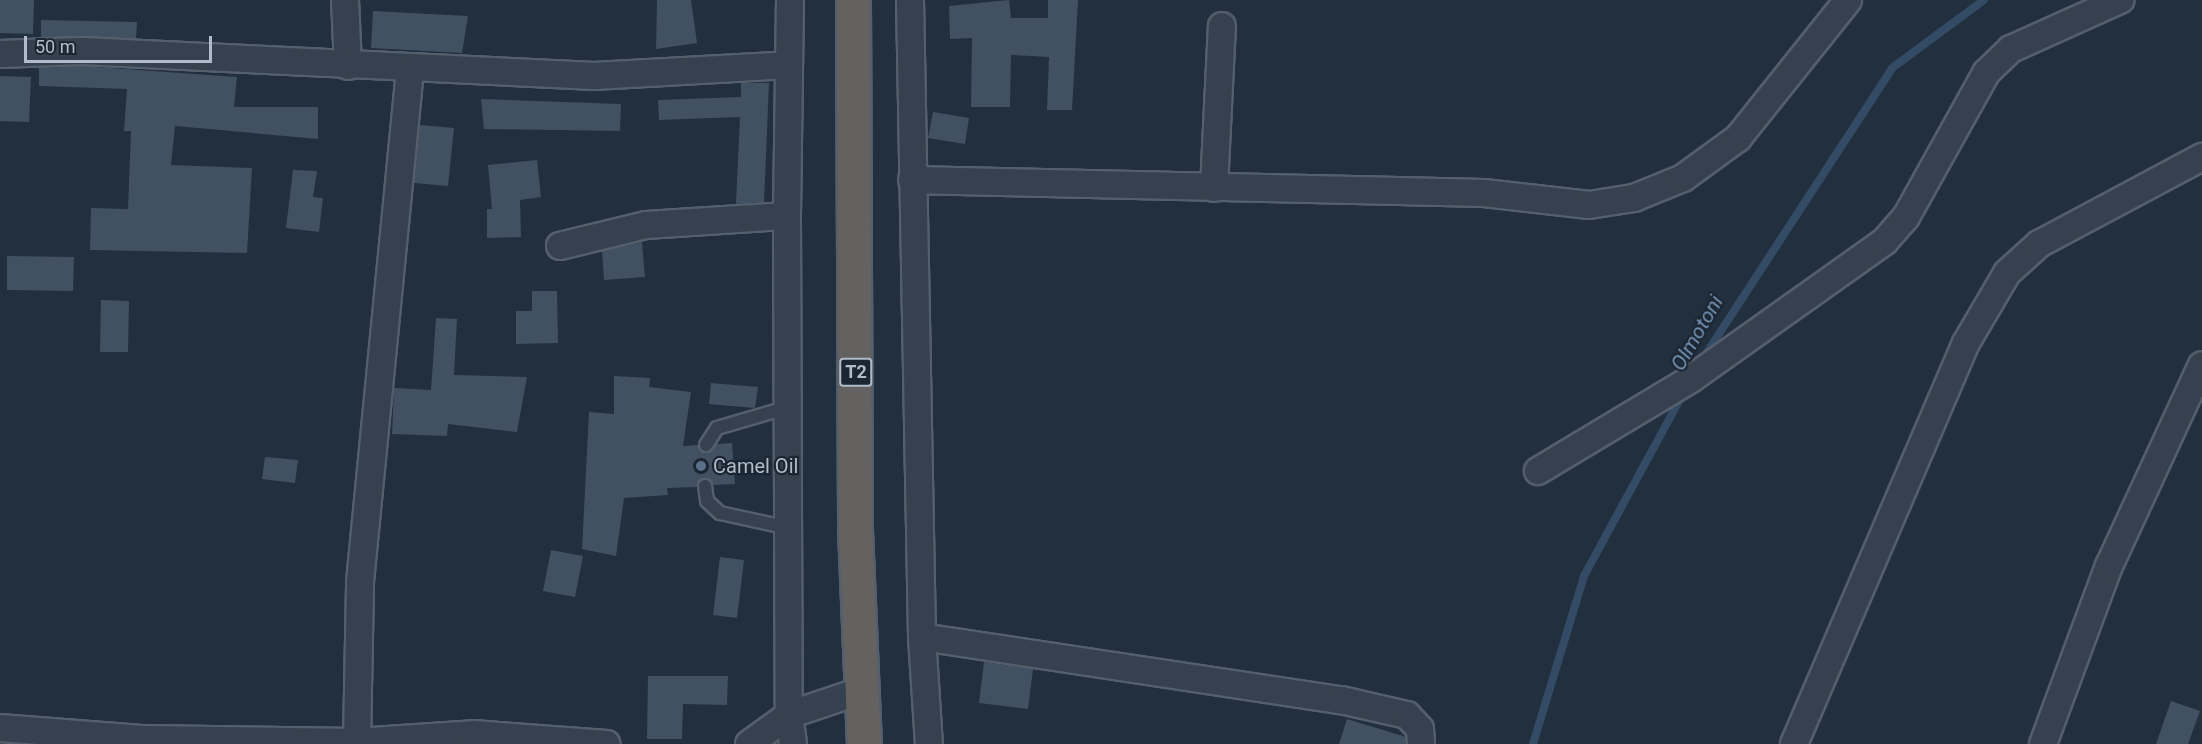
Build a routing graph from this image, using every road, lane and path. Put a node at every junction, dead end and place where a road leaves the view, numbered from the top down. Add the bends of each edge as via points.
1 (345, 0) edge
2 (790, 0) edge
3 (853, 0) edge
4 (910, 0) edge
5 (1848, 0) edge
6 (2120, 0) edge
7 (1222, 26) dead end
8 (0, 54) edge
9 (789, 65) junction
10 (348, 66) junction
11 (410, 70) junction
12 (2202, 158) edge
13 (912, 180) junction
14 (1214, 188) junction
15 (787, 216) junction
16 (560, 246) dead end
17 (2202, 365) edge
18 (789, 407) junction
19 (706, 445) dead end
20 (1538, 471) dead end
21 (705, 486) dead end
22 (790, 528) junction
23 (922, 637) junction
24 (860, 691) junction
25 (789, 715) junction
26 (0, 728) edge
27 (357, 742) junction
28 (607, 744) edge
29 (749, 744) edge
30 (793, 744) edge
31 (864, 744) edge
32 (929, 744) edge
33 (1421, 744) edge
34 (1794, 744) edge
35 (2043, 744) edge

1 - 10 street
2 - 9 street
3 - 24 highway, T2
4 - 13 street
5 - 14 street via 1738,138 1683,178 1634,198 1588,205 1484,194
6 - 20 street via 2011,49 1986,73 1906,217 1885,240 1691,379
7 - 14 street
8 - 10 street via 82,51
9 - 11 street via 594,76
9 - 15 street
10 - 11 street
11 - 27 street via 360,582
12 - 34 street via 2039,244 2007,273 1966,343
13 - 14 street
13 - 23 street
15 - 16 street via 646,225
15 - 18 street
17 - 35 street via 2109,566
18 - 19 lane via 717,428
18 - 22 street
21 - 22 lane via 707,501 720,513
22 - 25 street
23 - 32 street
23 - 33 street via 1341,699 1407,715 1420,729
24 - 25 street
24 - 31 highway, T2
25 - 29 street
25 - 30 street
26 - 27 street via 142,739
27 - 28 street via 473,734

